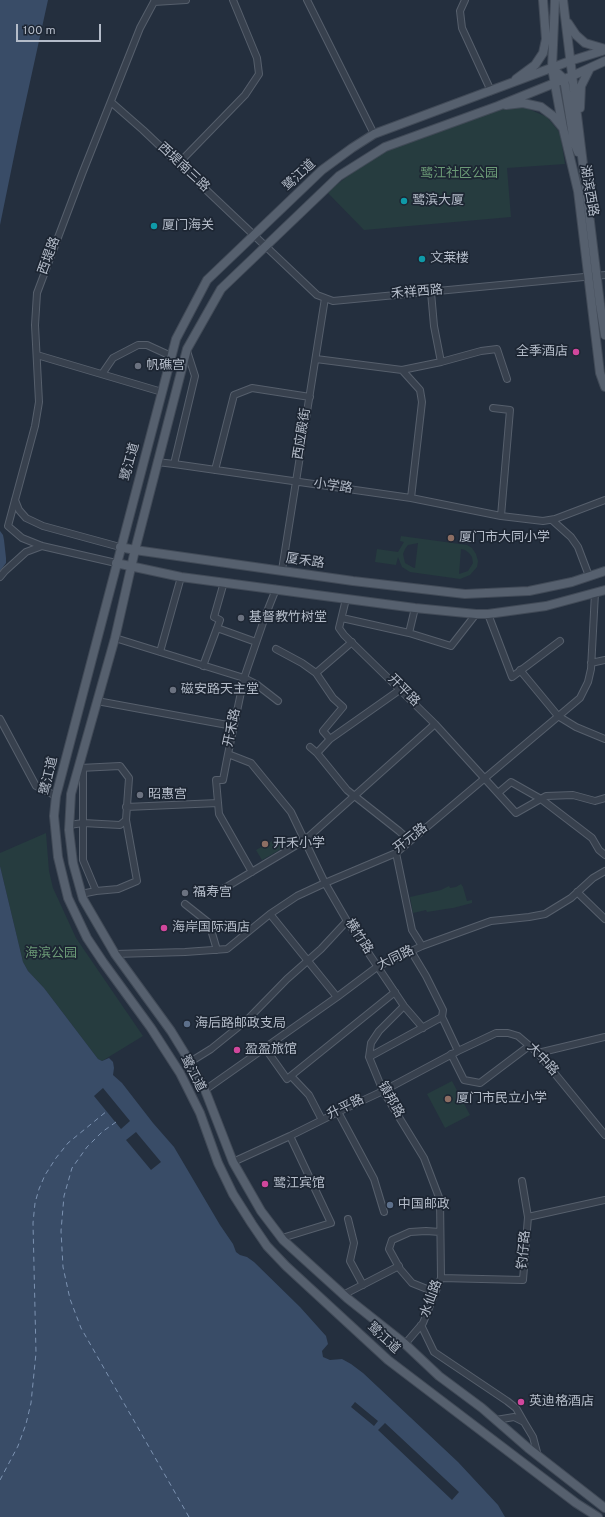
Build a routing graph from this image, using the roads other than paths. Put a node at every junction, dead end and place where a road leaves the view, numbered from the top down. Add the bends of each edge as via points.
1 (186, 0) edge
2 (233, 0) edge
3 (306, 0) edge
4 (465, 0) edge
5 (544, 0) edge
6 (554, 0) edge
7 (563, 0) edge
8 (154, 1) edge
9 (567, 22) junction
10 (605, 49) edge
11 (570, 61) junction
12 (605, 61) edge
13 (552, 68) junction
14 (590, 68) junction
15 (568, 78) junction
16 (554, 83) junction
17 (508, 84) junction
18 (491, 91) junction
19 (111, 102) junction
20 (498, 106) junction
21 (563, 128) junction
22 (579, 132) junction
23 (374, 134) junction
24 (178, 164) junction
25 (583, 166) junction
26 (254, 236) junction
27 (266, 246) junction
28 (597, 276) edge
29 (431, 292) junction
30 (325, 298) junction
31 (605, 335) edge
32 (187, 349) junction
33 (37, 355) junction
34 (171, 356) junction
35 (316, 359) junction
36 (440, 362) junction
37 (402, 370) junction
38 (102, 374) junction
39 (507, 379) dead end
40 (605, 387) edge
41 (162, 392) junction
42 (310, 397) junction
43 (493, 408) dead end
44 (157, 462) junction
45 (174, 464) junction
46 (215, 470) junction
47 (296, 481) junction
48 (411, 498) junction
49 (15, 500) junction
50 (605, 500) edge
51 (501, 516) junction
52 (552, 520) junction
53 (42, 546) junction
54 (120, 546) junction
55 (134, 550) junction
56 (116, 563) junction
57 (132, 566) junction
58 (282, 570) junction
59 (605, 571) edge
60 (589, 576) junction
61 (0, 577) edge
62 (181, 577) junction
63 (224, 582) junction
64 (276, 589) junction
65 (605, 590) edge
66 (595, 593) junction
67 (346, 599) junction
68 (415, 608) junction
69 (476, 614) junction
70 (488, 614) junction
71 (342, 618) junction
72 (218, 628) junction
73 (409, 633) junction
74 (115, 638) junction
75 (560, 641) dead end
76 (256, 642) junction
77 (352, 642) junction
78 (276, 649) dead end
79 (160, 652) junction
80 (605, 660) edge
81 (591, 663) junction
82 (204, 666) junction
83 (520, 670) junction
84 (316, 673) junction
85 (244, 678) junction
86 (401, 689) junction
87 (97, 701) junction
88 (278, 701) dead end
89 (558, 716) junction
90 (0, 719) edge
91 (435, 724) junction
92 (233, 726) junction
93 (330, 739) junction
94 (605, 739) edge
95 (310, 747) dead end
96 (317, 753) junction
97 (228, 754) junction
98 (81, 768) junction
99 (485, 778) junction
100 (498, 793) junction
101 (56, 796) junction
102 (354, 796) junction
103 (605, 798) edge
104 (541, 799) junction
105 (218, 803) junction
106 (126, 807) junction
107 (126, 820) junction
108 (83, 823) junction
109 (69, 825) junction
110 (306, 840) junction
111 (410, 841) junction
112 (396, 853) junction
113 (605, 855) edge
114 (605, 871) edge
115 (252, 872) junction
116 (325, 883) junction
117 (223, 889) dead end
118 (96, 891) junction
119 (577, 892) junction
120 (81, 894) junction
121 (185, 904) dead end
122 (270, 914) junction
123 (605, 919) edge
124 (347, 921) junction
125 (422, 946) junction
126 (217, 950) junction
127 (411, 951) junction
128 (115, 954) junction
129 (307, 961) junction
130 (377, 967) junction
131 (394, 992) junction
132 (337, 997) junction
133 (404, 1006) junction
134 (442, 1017) junction
135 (423, 1028) junction
136 (605, 1038) edge
137 (529, 1046) junction
138 (266, 1048) junction
139 (458, 1051) junction
140 (538, 1053) junction
141 (451, 1054) junction
142 (369, 1057) junction
143 (190, 1062) junction
144 (291, 1076) junction
145 (205, 1090) junction
146 (383, 1091) junction
147 (338, 1112) junction
148 (322, 1120) junction
149 (290, 1136) junction
150 (605, 1136) edge
151 (233, 1162) junction
152 (522, 1181) dead end
153 (440, 1200) joint
154 (605, 1200) edge
155 (384, 1212) dead end
156 (528, 1218) junction
157 (348, 1219) dead end
158 (440, 1232) junction
159 (282, 1238) junction
160 (399, 1266) junction
161 (441, 1278) junction
162 (363, 1285) junction
163 (436, 1289) junction
164 (343, 1295) junction
165 (421, 1325) junction
166 (404, 1344) junction
167 (496, 1420) junction
168 (524, 1422) junction
169 (538, 1456) junction
170 (605, 1508) edge
171 (598, 1517) edge

1 - 8 street
2 - 24 street via 257,58 258,74 245,95
3 - 23 street
4 - 18 street via 460,11 462,28
5 - 17 main road via 546,39 543,53 535,65
6 - 13 main road, 湖滨西路
7 - 9 main road, 湖滨西路
8 - 19 street, 西堤路 via 140,28
9 - 10 main road via 584,43
9 - 11 main road, 湖滨西路
10 - 11 main road, 鹭江道
11 - 13 main road, 鹭江道
11 - 15 main road, 湖滨西路
12 - 14 main road, 鹭江道
13 - 15 main road
13 - 16 main road, 湖滨西路
13 - 17 main road, 鹭江道
14 - 15 main road, 鹭江道
14 - 22 main road via 581,86
15 - 16 main road, 鹭江道
15 - 22 main road, 湖滨西路
15 - 25 main road via 567,92 574,142
16 - 20 main road, 鹭江道
16 - 21 main road, 湖滨西路
17 - 18 main road, 鹭江道
18 - 23 main road, 鹭江道
19 - 24 street, 西堤南三路
19 - 33 street, 西堤路 via 37,293
20 - 21 main road via 523,103 541,107
20 - 27 main road, 鹭江道 via 385,147 340,176
21 - 28 main road, 湖滨西路
22 - 25 main road, 湖滨西路
23 - 26 main road, 鹭江道 via 322,170
24 - 26 street, 西堤南三路
25 - 28 main road, 湖滨西路
26 - 27 street, 禾祥西路
26 - 34 main road, 鹭江道 via 207,280 176,339
27 - 30 street, 禾祥西路 via 317,295
27 - 32 main road, 鹭江道 via 221,290
28 - 29 street, 禾祥西路
28 - 31 main road, 湖滨西路
28 - 40 main road, 湖滨西路 via 600,373
29 - 30 street, 禾祥西路 via 333,302
29 - 36 street
30 - 35 street, 西应殿街
32 - 44 main road, 鹭江道
32 - 45 street via 195,376
33 - 38 street
33 - 49 street, 西堤路 via 37,414
34 - 38 street via 147,345 138,345 113,358
34 - 41 main road, 鹭江道
35 - 37 street
35 - 42 street, 西应殿街
36 - 37 street
36 - 39 street via 497,349
37 - 48 street via 420,390 422,402
38 - 41 street
41 - 54 main road, 鹭江道
42 - 46 street via 252,388 234,395
42 - 47 street, 西应殿街
43 - 51 street via 510,410
44 - 45 street, 小学路
44 - 55 main road, 鹭江道
45 - 46 street, 小学路
46 - 47 street, 小学路
47 - 48 street, 小学路
47 - 58 street, 西应殿街
48 - 51 street, 小学路
49 - 53 street, 西堤路 via 8,526 22,538
49 - 54 street, 厦禾路 via 26,518 43,526
50 - 52 street, 小学路
51 - 52 street, 小学路
52 - 60 street via 571,537
53 - 56 street
53 - 61 street via 26,552
54 - 55 main road, 厦禾路
54 - 56 main road, 鹭江道
55 - 57 main road, 鹭江道
55 - 58 main road, 厦禾路
56 - 57 main road
56 - 101 main road, 鹭江道
57 - 62 main road
57 - 74 main road, 鹭江道
58 - 60 main road, 厦禾路 via 464,594 529,591
59 - 60 main road, 厦禾路
62 - 63 main road
62 - 79 street
63 - 64 main road
63 - 72 street via 214,617 220,620
64 - 67 main road
64 - 76 street, 开禾路
65 - 66 main road
66 - 70 main road via 546,606
66 - 81 street, 开元路
67 - 68 main road
67 - 71 street, 开平路
68 - 69 main road
68 - 73 street
69 - 70 main road
69 - 73 street via 451,646
70 - 83 street via 512,677
71 - 73 street
71 - 77 street, 开平路 via 339,628
72 - 76 street
72 - 82 street
74 - 79 street
74 - 87 main road, 鹭江道
75 - 83 street
76 - 85 street, 开禾路
77 - 84 street
77 - 86 street, 开平路
78 - 84 street
79 - 82 street
80 - 81 street
81 - 89 street, 开元路 via 588,682 580,698
82 - 85 street
83 - 89 street
84 - 93 street via 343,708 323,731
85 - 88 street
85 - 92 street, 开禾路
86 - 91 street, 开平路
86 - 93 street
87 - 92 street
87 - 98 main road, 鹭江道
89 - 94 street
89 - 99 street, 开元路
90 - 101 street via 36,786
91 - 99 street, 开平路
91 - 102 street
92 - 97 street, 开禾路
93 - 96 street
95 - 96 street
96 - 102 street
97 - 105 street via 223,780 216,780
97 - 110 street, 开禾路 via 251,763 291,812
98 - 106 street via 120,766 129,778
98 - 108 street
98 - 109 main road, 鹭江道 via 71,794
99 - 100 street, 开平路
99 - 111 street, 开元路
100 - 104 street via 510,782
100 - 104 street, 开平路 via 516,813
101 - 171 main road, 鹭江道 via 54,816 58,857 68,898 87,938 180,1073 200,1113 218,1163 233,1194 267,1246 388,1360
102 - 110 street
102 - 111 street
103 - 104 street via 595,800 573,795 546,796
104 - 113 street via 592,838
105 - 106 street
105 - 115 street via 219,814
106 - 107 street
107 - 108 street via 120,825
107 - 118 street via 137,881 118,889
108 - 109 street
108 - 118 street via 83,860
109 - 120 main road, 鹭江道 via 73,863
110 - 115 street
110 - 116 street, 开禾路
111 - 112 street, 开元路
112 - 116 street, 开元路
112 - 125 street via 412,930
114 - 119 street, 大同路
115 - 117 street
116 - 122 street, 开元路
116 - 124 street, 横竹路
118 - 120 street
119 - 123 street
119 - 125 street, 大同路 via 545,914 491,922
120 - 128 main road, 鹭江道
121 - 126 street via 209,923
122 - 126 street, 开元路 via 227,949
122 - 129 street
124 - 129 street
124 - 130 street, 横竹路
125 - 127 street, 大同路
126 - 128 street, 开元路
127 - 130 street, 大同路
127 - 134 street via 443,1010
128 - 143 main road, 鹭江道 via 171,1031
129 - 132 street
129 - 143 street via 247,1020
130 - 131 street, 横竹路
130 - 132 street, 大同路
131 - 133 street, 横竹路
131 - 144 street
132 - 138 street, 大同路
133 - 135 street, 横竹路
133 - 142 street via 371,1042
134 - 135 street
134 - 139 street
135 - 142 street
136 - 140 street
137 - 139 street, 大中路 via 518,1036 496,1033
137 - 140 street, 大中路
137 - 141 street via 480,1084 464,1080
138 - 144 street via 287,1079
138 - 145 street, 大同路
139 - 141 street, 升平路
140 - 150 street, 大中路
141 - 146 street, 升平路
142 - 146 street, 镇邦路
143 - 145 main road, 鹭江道
144 - 148 street via 309,1095
145 - 151 main road, 鹭江道
146 - 147 street, 升平路
146 - 153 street, 镇邦路 via 424,1158
147 - 148 street, 升平路
147 - 155 street via 374,1178
148 - 149 street, 升平路
149 - 151 street, 升平路
149 - 159 street via 332,1223
151 - 159 main road, 鹭江道 via 261,1211
152 - 156 street
153 - 158 street, 水仙路
154 - 156 street, 钓仔路
156 - 161 street, 钓仔路 via 523,1280
157 - 162 street via 354,1243 350,1261
158 - 160 street via 410,1232 392,1240 389,1249
158 - 161 street, 水仙路
159 - 164 main road, 鹭江道
160 - 162 street
160 - 163 street via 412,1283 427,1289
161 - 163 street, 水仙路
162 - 164 street
163 - 165 street, 水仙路
164 - 166 main road, 鹭江道
165 - 166 street, 水仙路
165 - 168 street via 434,1352 516,1408
166 - 167 main road, 鹭江道 via 439,1376
167 - 168 street via 514,1417
167 - 169 main road, 鹭江道
168 - 169 street via 533,1437
169 - 170 main road, 鹭江道

